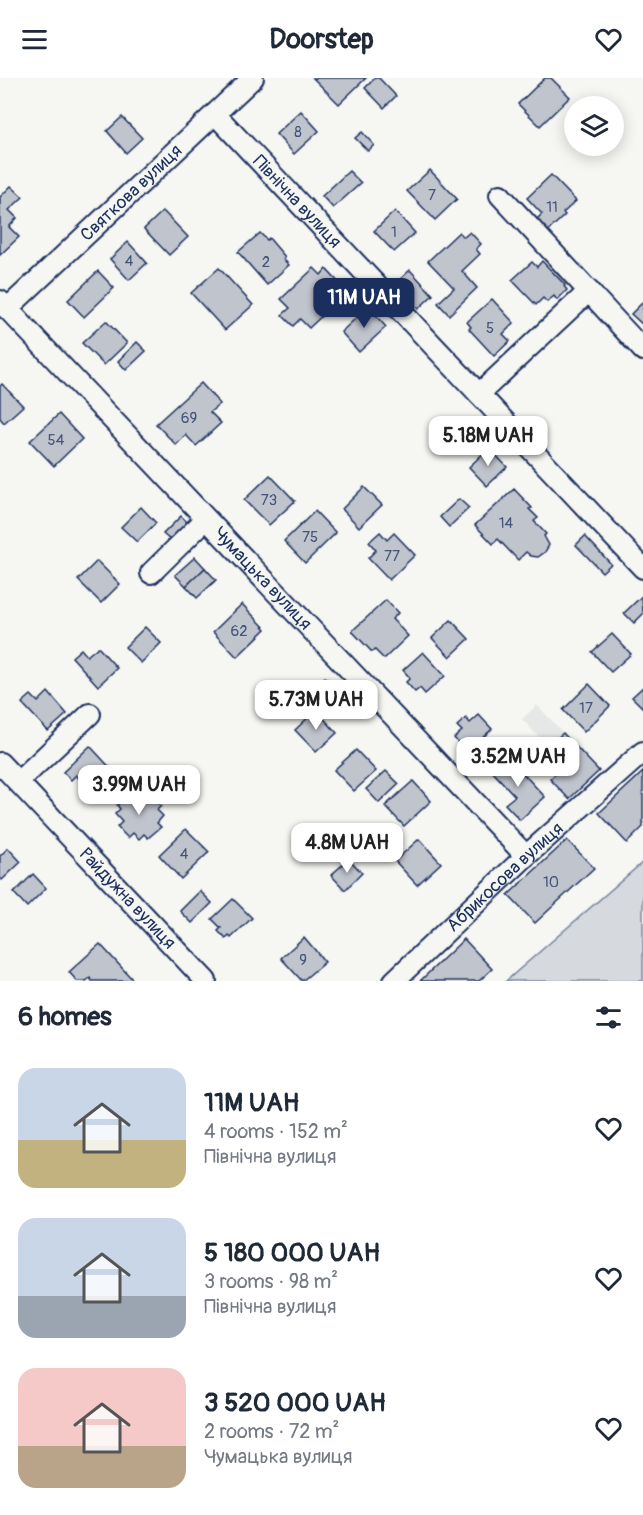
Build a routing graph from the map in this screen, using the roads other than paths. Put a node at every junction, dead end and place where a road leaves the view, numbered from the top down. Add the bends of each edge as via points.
1 (253, 78) edge
2 (214, 114) junction
3 (500, 195) dead end
4 (589, 291) junction
5 (4, 305) edge
6 (643, 350) edge
7 (479, 394) junction
8 (207, 519) junction
9 (643, 568) edge
10 (151, 573) dead end
11 (90, 714) dead end
12 (643, 752) edge
13 (0, 763) edge
14 (18, 782) junction
15 (526, 856) junction
16 (206, 981) edge
17 (394, 981) edge

1 - 2 street, Святкова вулиця
2 - 5 street, Святкова вулиця
2 - 7 street, Північна вулиця
3 - 4 street
4 - 6 street
4 - 7 street
5 - 8 street, Чумацька вулиця
7 - 9 street, Північна вулиця
8 - 10 street
8 - 15 street, Чумацька вулиця
11 - 14 street
12 - 15 street, Абрикосова вулиця
13 - 14 street, Райдужна вулиця
14 - 16 street, Райдужна вулиця
15 - 17 street, Абрикосова вулиця

